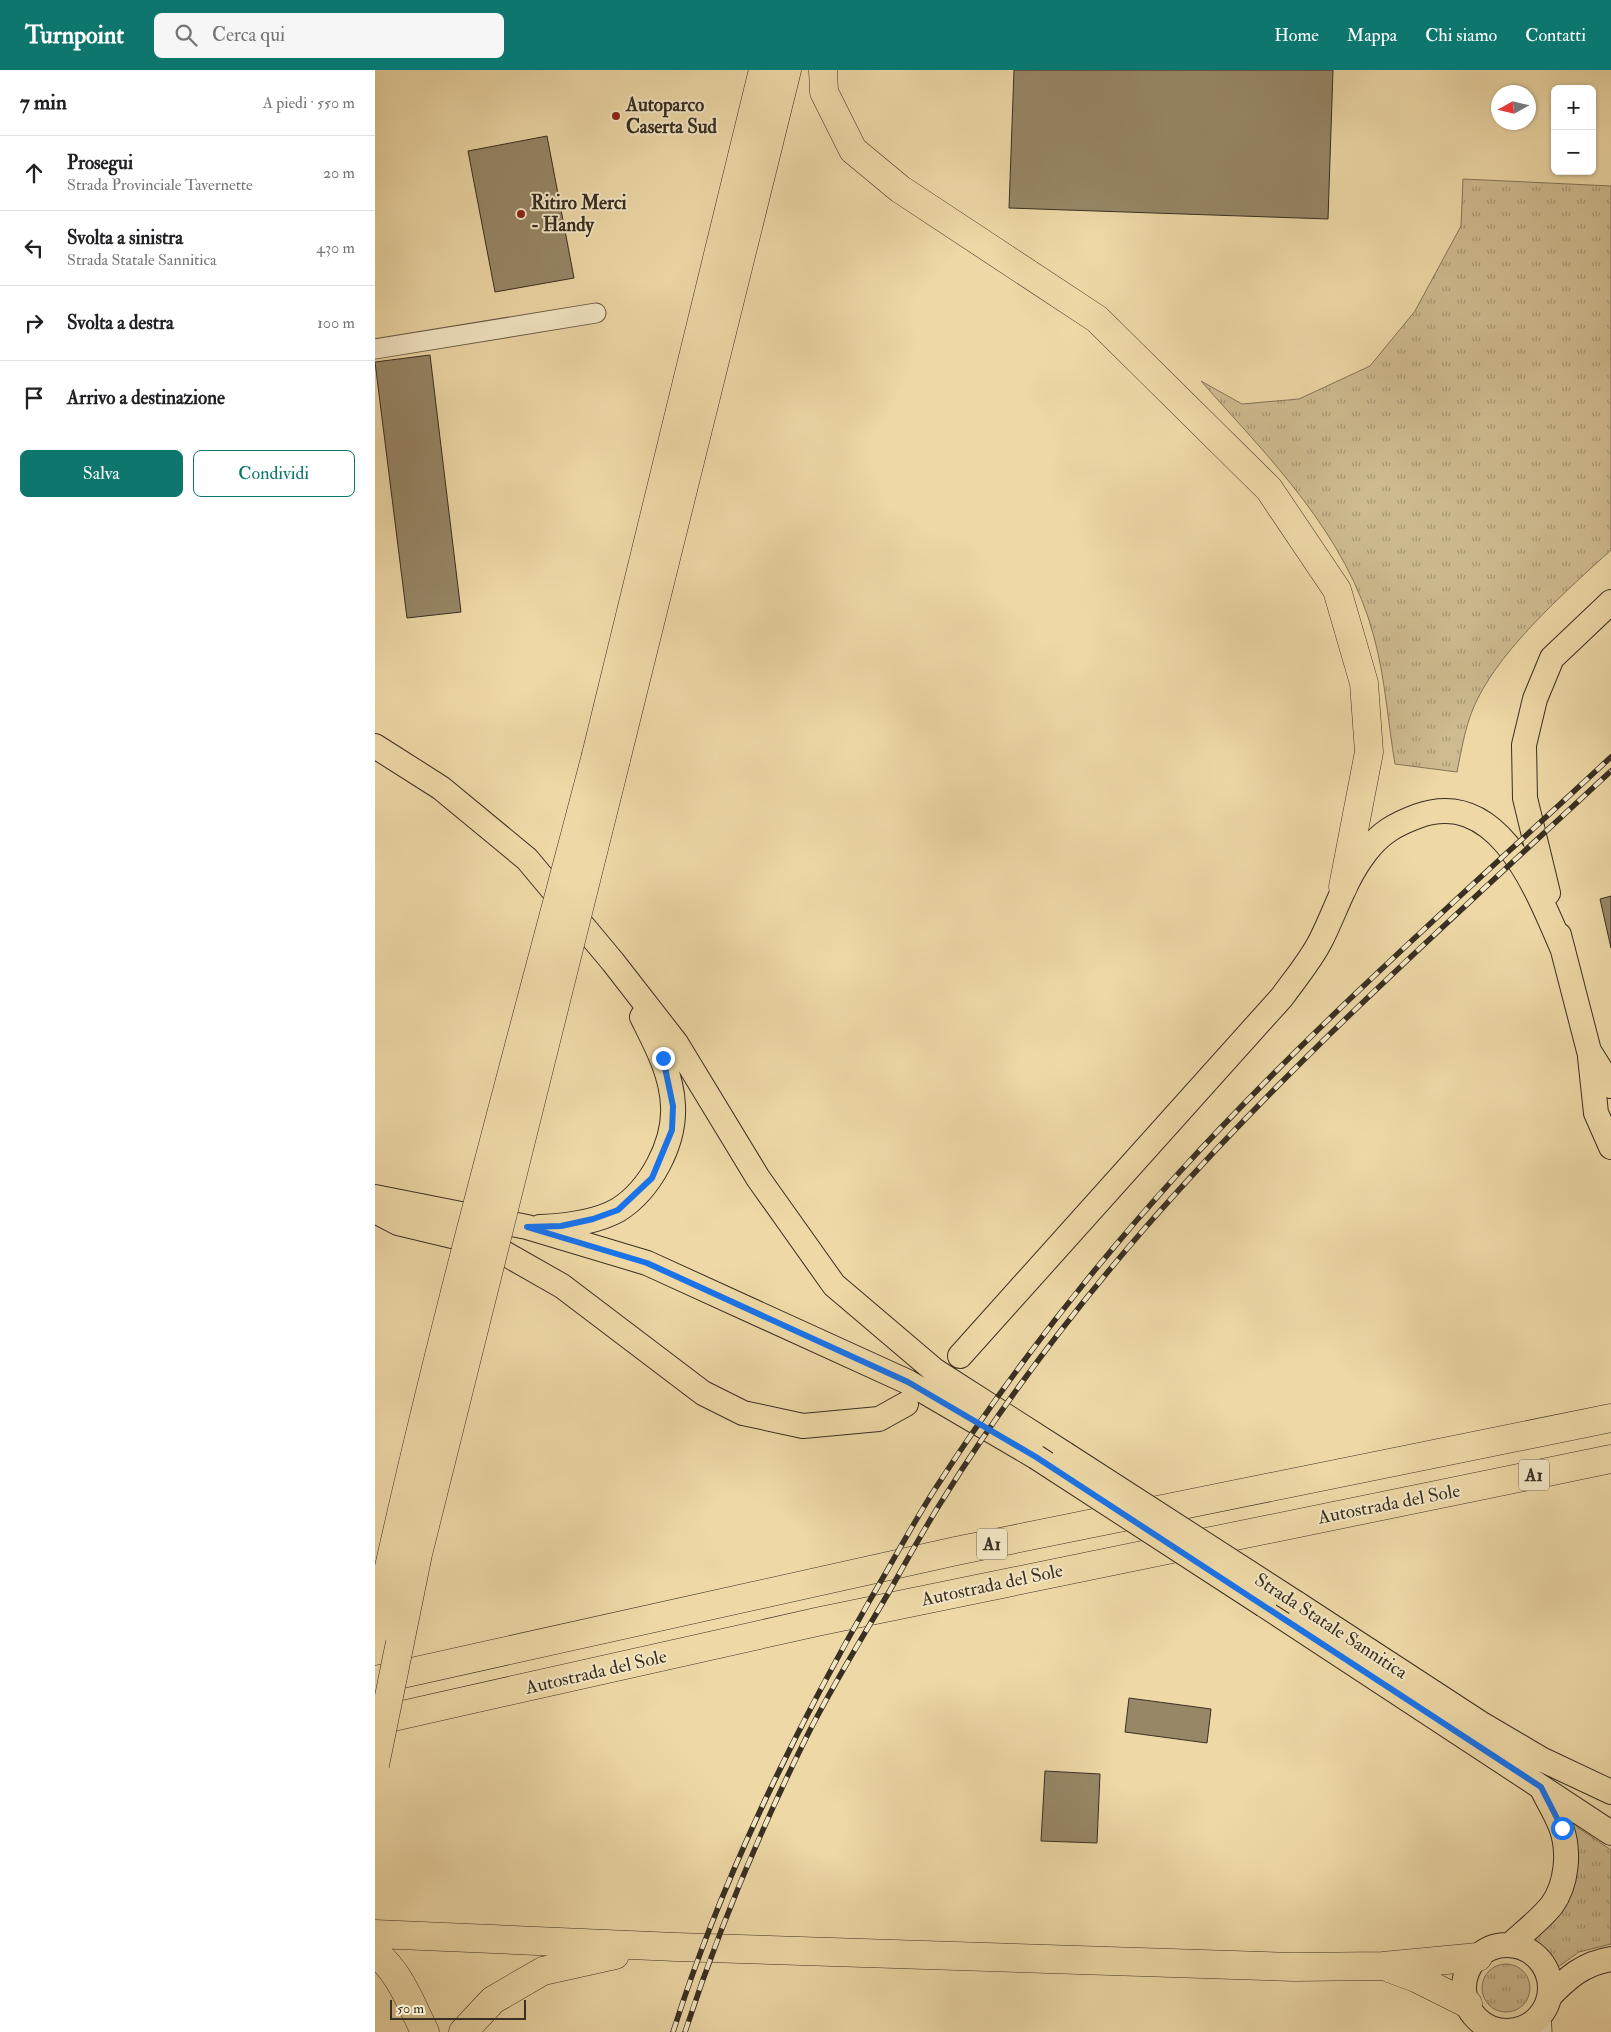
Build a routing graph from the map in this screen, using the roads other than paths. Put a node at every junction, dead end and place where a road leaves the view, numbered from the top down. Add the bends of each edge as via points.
1 (763, 70) edge
2 (787, 70) edge
3 (823, 70) edge
4 (596, 313) dead end
5 (375, 349) edge
6 (1610, 601) edge
7 (375, 746) edge
8 (606, 757) junction
9 (1343, 887) junction
10 (1563, 950) junction
11 (613, 962) junction
12 (1589, 1051) junction
13 (1611, 1086) edge
14 (1611, 1147) edge
15 (375, 1197) edge
16 (375, 1211) edge
17 (527, 1227) junction
18 (961, 1356) dead end
19 (906, 1404) dead end
20 (1611, 1418) edge
21 (1611, 1459) edge
22 (375, 1631) edge
23 (375, 1680) edge
24 (375, 1721) edge
25 (375, 1765) edge
26 (1541, 1787) junction
27 (1608, 1789) edge
28 (1611, 1834) edge
29 (375, 1934) edge
30 (1510, 1945) junction
31 (676, 1947) junction
32 (375, 1953) edge
33 (1478, 1957) junction
34 (1611, 1959) edge
35 (1383, 1966) junction
36 (1468, 2004) junction
37 (1544, 2015) edge
38 (1503, 2031) edge
39 (425, 2032) edge
40 (463, 2032) edge

1 - 8 highway
2 - 8 highway
3 - 9 highway via 824,92 853,150 900,189 1097,319 1269,489 1337,590 1364,683 1369,752
4 - 5 lane
6 - 10 main road via 1553,658 1539,691 1524,745 1525,798
7 - 11 main road via 441,788 527,859
8 - 22 highway, bridge via 457,1290
8 - 25 highway, bridge via 418,1554
9 - 10 main road via 1366,851 1394,824 1432,810 1468,815 1502,836 1532,879
9 - 18 main road via 1321,941 1283,997
10 - 12 main road
11 - 17 main road via 663,1058 673,1106 672,1130 652,1178 618,1210 561,1226
11 - 27 main road, Strada Statale Sannitica, bridge via 676,1043 758,1178 834,1285 934,1370 1525,1750
12 - 13 main road
12 - 14 main road via 1596,1112
15 - 17 main road, Strada Statale Sannitica
16 - 19 main road via 399,1223 491,1245 562,1286 703,1393 743,1413 803,1426 879,1419
17 - 26 main road, Strada Statale Sannitica, bridge via 647,1263 908,1382 1036,1457
20 - 23 highway, Autostrada del Sole / A1 via 956,1551
21 - 24 highway, Autostrada del Sole / A1 via 821,1621
26 - 28 main road, Strada Statale Sannitica
26 - 30 main road via 1562,1828 1566,1860 1563,1880 1553,1903
29 - 31 highway
30 - 33 main road via 1493,1948
30 - 37 main road via 1522,1948 1542,1962 1550,1985
31 - 35 highway via 1294,1967
31 - 40 highway via 593,1958 543,1971 493,2000
32 - 39 highway via 384,1959 407,1995
33 - 35 highway
33 - 36 main road via 1465,1979
34 - 37 main road via 1582,1968 1565,1979
35 - 36 highway via 1416,1978
36 - 38 main road via 1475,2017 1487,2026
37 - 38 main road via 1523,2028

